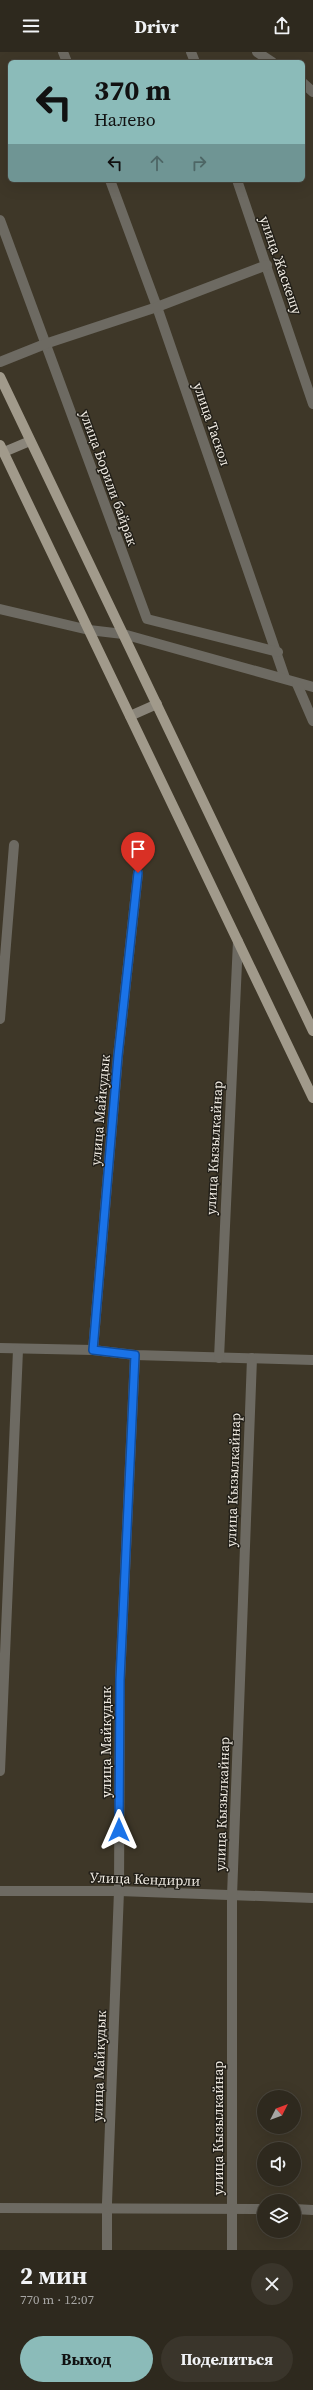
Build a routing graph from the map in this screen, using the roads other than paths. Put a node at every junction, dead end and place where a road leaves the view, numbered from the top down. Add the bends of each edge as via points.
1 (257, 52) edge
2 (269, 60) edge
3 (305, 85) edge
4 (313, 92) edge
5 (111, 182) edge
6 (238, 182) edge
7 (0, 220) edge
8 (267, 265) junction
9 (157, 307) junction
10 (45, 344) junction
11 (0, 362) edge
12 (0, 377) edge
13 (313, 404) edge
14 (30, 441) junction
15 (2, 448) edge
16 (0, 610) edge
17 (89, 630) junction
18 (124, 634) junction
19 (278, 652) junction
20 (285, 678) junction
21 (297, 684) junction
22 (313, 687) edge
23 (157, 704) junction
24 (130, 716) junction
25 (313, 720) edge
26 (14, 846) dead end
27 (138, 873) dead end
28 (238, 941) junction
29 (0, 1019) edge
30 (313, 1030) edge
31 (313, 1098) edge
32 (0, 1348) edge
33 (18, 1350) junction
34 (93, 1350) junction
35 (135, 1355) junction
36 (219, 1358) junction
37 (252, 1358) junction
38 (313, 1360) edge
39 (0, 1771) edge
40 (0, 1891) edge
41 (119, 1891) junction
42 (232, 1896) junction
43 (313, 1898) edge
44 (0, 2208) edge
45 (107, 2208) junction
46 (232, 2209) junction
47 (257, 2209) edge
48 (301, 2209) edge
49 (313, 2210) edge
50 (107, 2250) edge
51 (232, 2250) edge

1 - 2 street
3 - 4 street
5 - 9 street, улица Таскол
6 - 8 street, улица Жаскешу
7 - 10 street, улица Борили байрак
8 - 9 street
8 - 13 street, улица Жаскешу
9 - 10 street
9 - 19 street, улица Таскол
10 - 11 street
10 - 19 street, улица Борили байрак via 147,619
12 - 14 main road
14 - 15 main road
14 - 18 main road
15 - 17 main road
16 - 17 street
17 - 18 street
17 - 24 main road
18 - 20 street
18 - 23 main road
19 - 20 street, улица Таскол
20 - 21 street
21 - 22 street
21 - 25 street
23 - 24 main road
23 - 30 main road
24 - 28 main road
26 - 29 street
27 - 34 street, улица Майкудык via 118,1056
28 - 31 main road
28 - 36 street, улица Кызылкайнар
32 - 33 street
33 - 34 street
33 - 39 street
34 - 35 street
35 - 36 street
35 - 41 street, улица Майкудык via 120,1680
36 - 37 street
37 - 38 street
37 - 42 street, улица Кызылкайнар
40 - 41 street, Улица Кендирли
41 - 42 street, Улица Кендирли
41 - 45 street, улица Майкудык
42 - 43 street, Улица Кендирли
42 - 46 street, улица Кызылкайнар
44 - 45 street
45 - 46 street
45 - 50 street, улица Майкудык
46 - 47 street
46 - 51 street, улица Кызылкайнар
48 - 49 street

